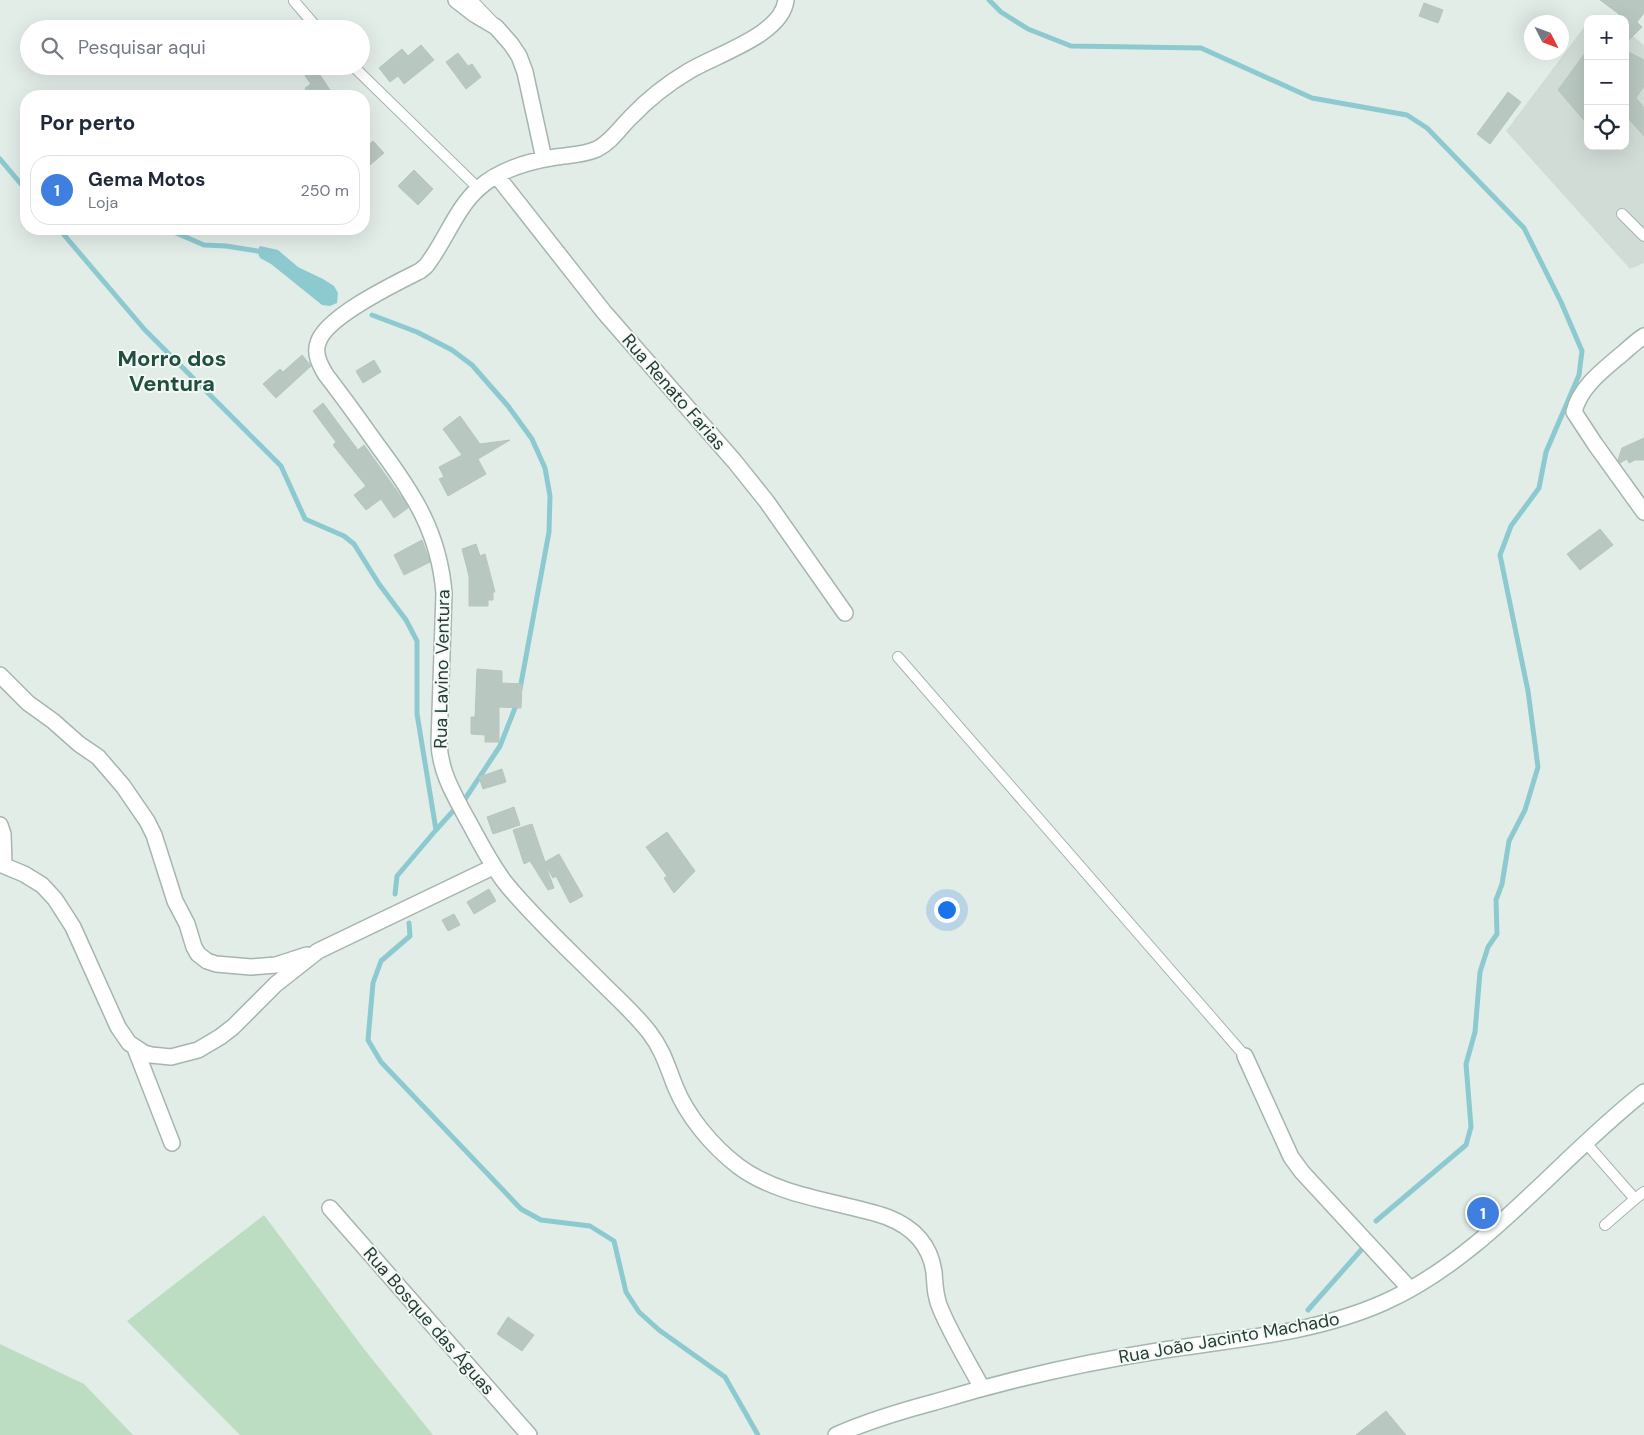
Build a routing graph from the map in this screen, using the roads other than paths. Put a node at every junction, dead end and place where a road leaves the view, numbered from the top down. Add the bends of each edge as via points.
1 (456, 0) edge
2 (472, 0) edge
3 (786, 0) edge
4 (294, 2) dead end
5 (310, 20) edge
6 (501, 32) junction
7 (362, 75) edge
8 (544, 159) junction
9 (497, 176) junction
10 (478, 188) junction
11 (1622, 214) dead end
12 (1644, 236) edge
13 (1644, 336) edge
14 (1642, 506) edge
15 (846, 613) dead end
16 (898, 657) dead end
17 (0, 675) edge
18 (0, 825) edge
19 (2, 864) edge
20 (493, 867) junction
21 (318, 951) junction
22 (135, 1048) junction
23 (1246, 1056) joint
24 (1644, 1092) edge
25 (1585, 1142) junction
26 (172, 1143) dead end
27 (1644, 1192) edge
28 (1635, 1199) junction
29 (330, 1208) dead end
30 (1605, 1225) dead end
31 (1410, 1289) junction
32 (982, 1388) junction
33 (529, 1435) edge
34 (836, 1435) edge

1 - 6 street
2 - 6 lane
3 - 8 street, Rua Lavino Ventura via 783,13 767,30 670,83 647,101 605,144 587,152
4 - 5 lane
6 - 8 street via 523,65
7 - 10 lane
8 - 9 street, Rua Lavino Ventura
9 - 10 street, Rua Lavino Ventura
9 - 15 street, Rua Renato Farias via 604,312 767,502
10 - 20 street, Rua Lavino Ventura via 426,266 336,320 322,333 317,350 326,375 411,491 435,544 444,593 441,760 449,786
11 - 12 lane
13 - 14 street via 1594,380 1579,398 1574,412
16 - 23 lane
17 - 21 street via 28,703 98,757 123,786 154,835 175,902 198,954 216,964 259,967 276,965
18 - 19 street via 3,834
19 - 22 street via 42,885 55,899 73,926 118,1027
20 - 21 street
20 - 32 street, Rua Lavino Ventura via 537,918 642,1023 663,1053 687,1109 726,1156 746,1171 780,1188 887,1217 917,1235 931,1256 941,1310
21 - 22 street via 276,984 233,1027 198,1050 162,1057
22 - 26 street
23 - 31 street via 1291,1157
24 - 25 street, Rua João Jacinto Machado
25 - 28 lane
25 - 31 street, Rua João Jacinto Machado via 1478,1242
27 - 28 lane
28 - 30 lane
29 - 33 street, Rua Bosque das Águas
31 - 32 street, Rua João Jacinto Machado via 1357,1314 1323,1324 1124,1356
32 - 34 street, Rua João Jacinto Machado via 889,1415

